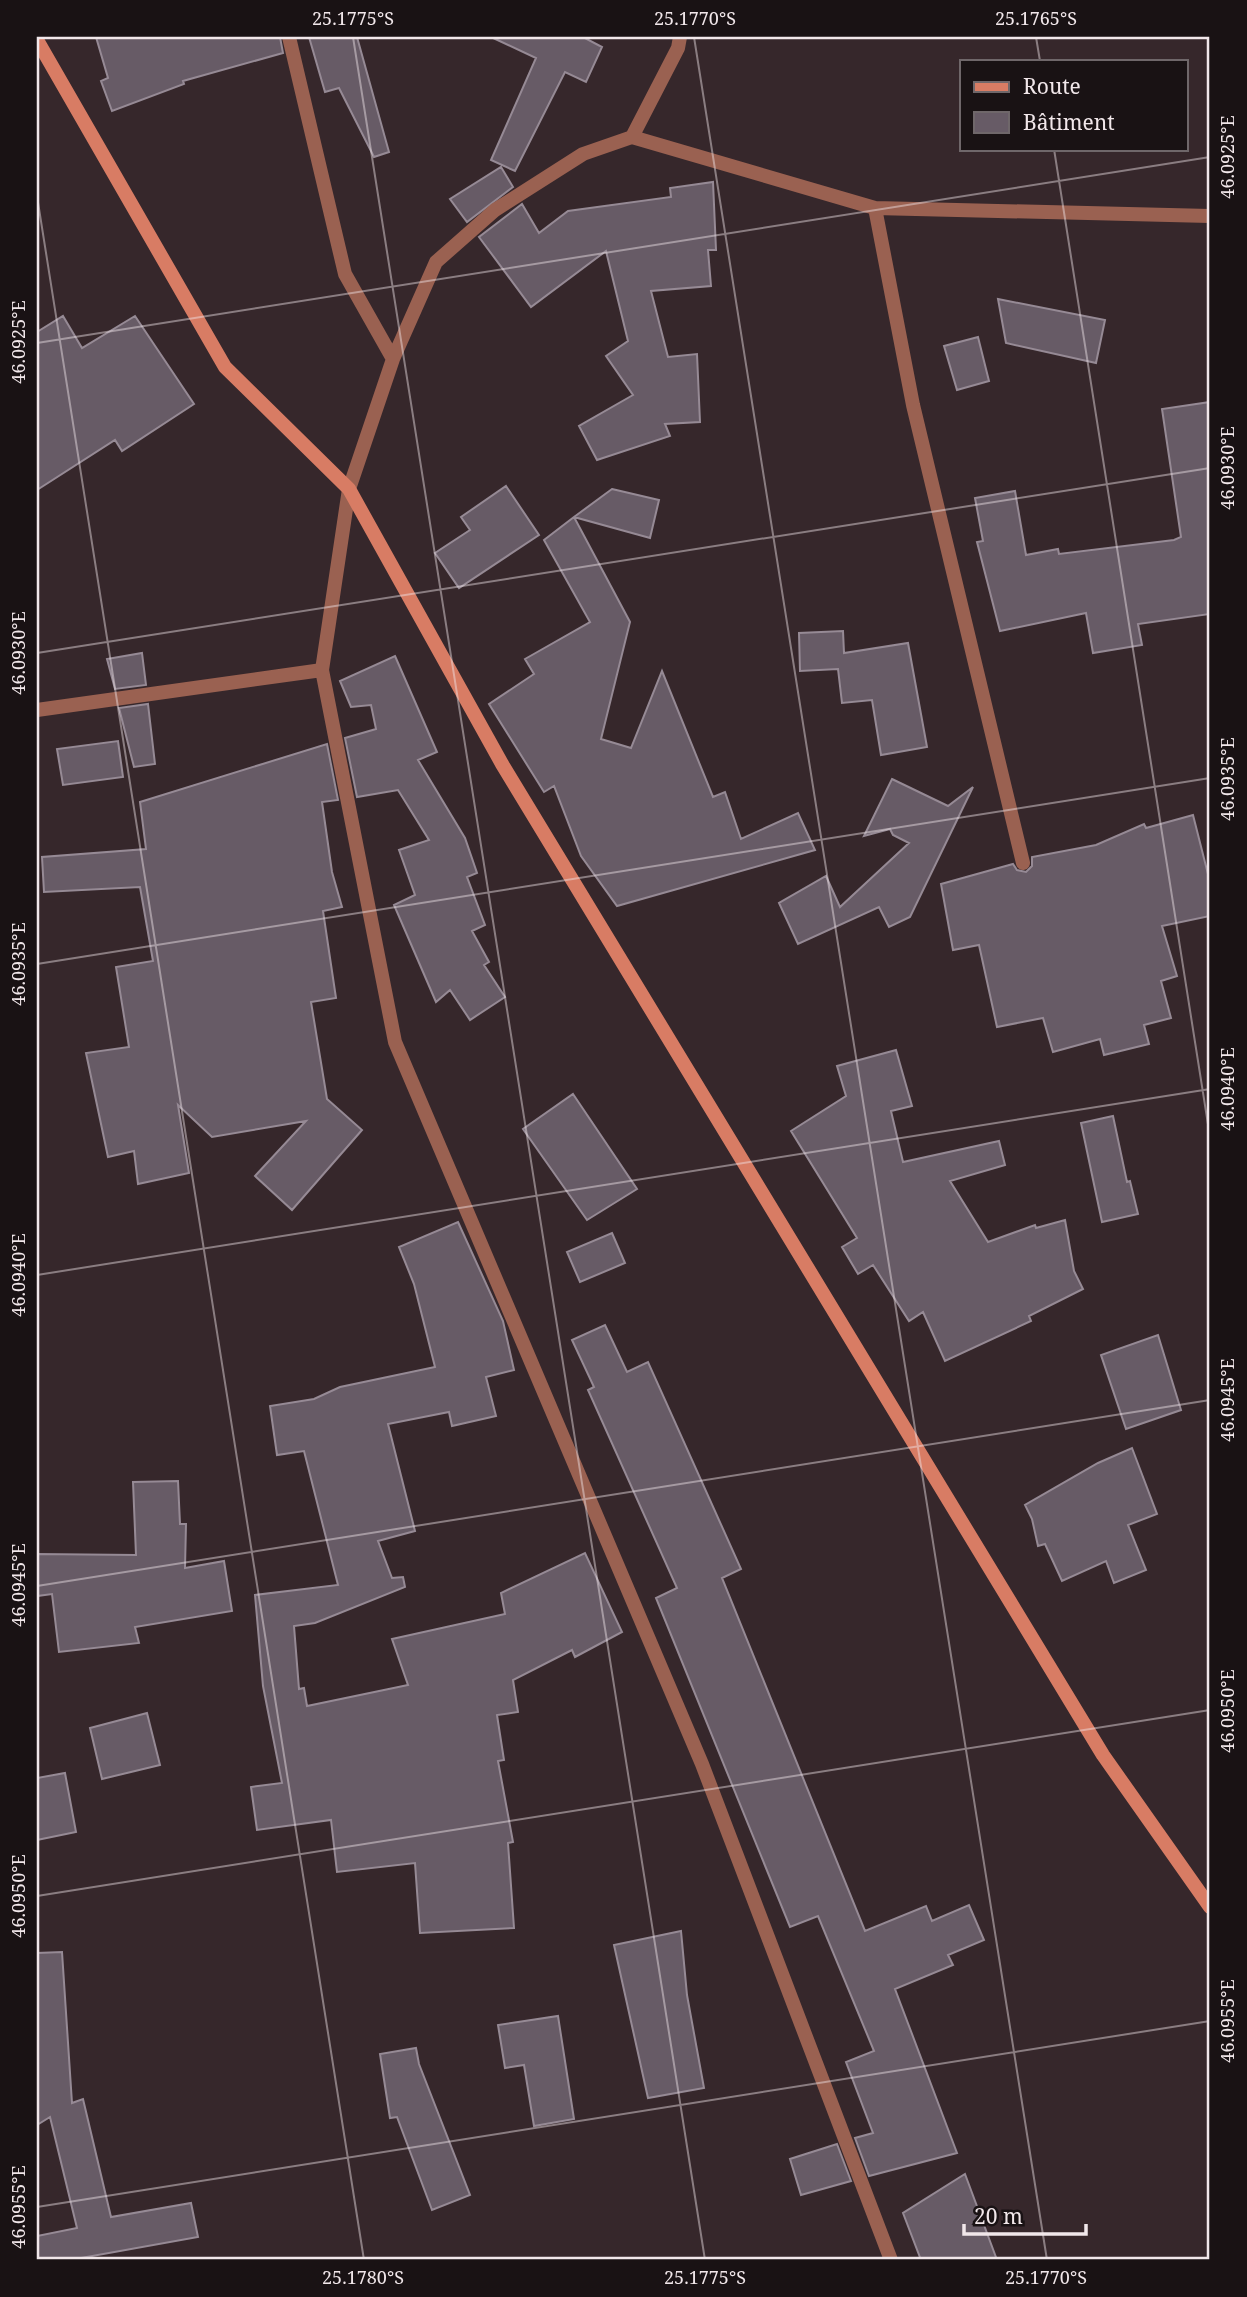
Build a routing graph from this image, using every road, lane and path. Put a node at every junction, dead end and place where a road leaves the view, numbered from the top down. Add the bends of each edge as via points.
1 (289, 37) edge
2 (680, 37) edge
3 (37, 40) edge
4 (632, 137) junction
5 (875, 208) junction
6 (1210, 216) edge
7 (393, 359) junction
8 (349, 489) junction
9 (322, 670) junction
10 (37, 710) edge
11 (1023, 863) dead end
12 (1210, 1907) edge
13 (891, 2260) edge

1 - 7 street via 345,274
2 - 4 street
3 - 8 main road via 225,367
4 - 5 street
4 - 7 street via 583,154 495,210 436,262
5 - 6 street
5 - 11 street via 913,405
7 - 8 street
8 - 9 street
8 - 12 main road via 502,764 1081,1720
9 - 10 street
9 - 13 street via 396,1042 702,1764

